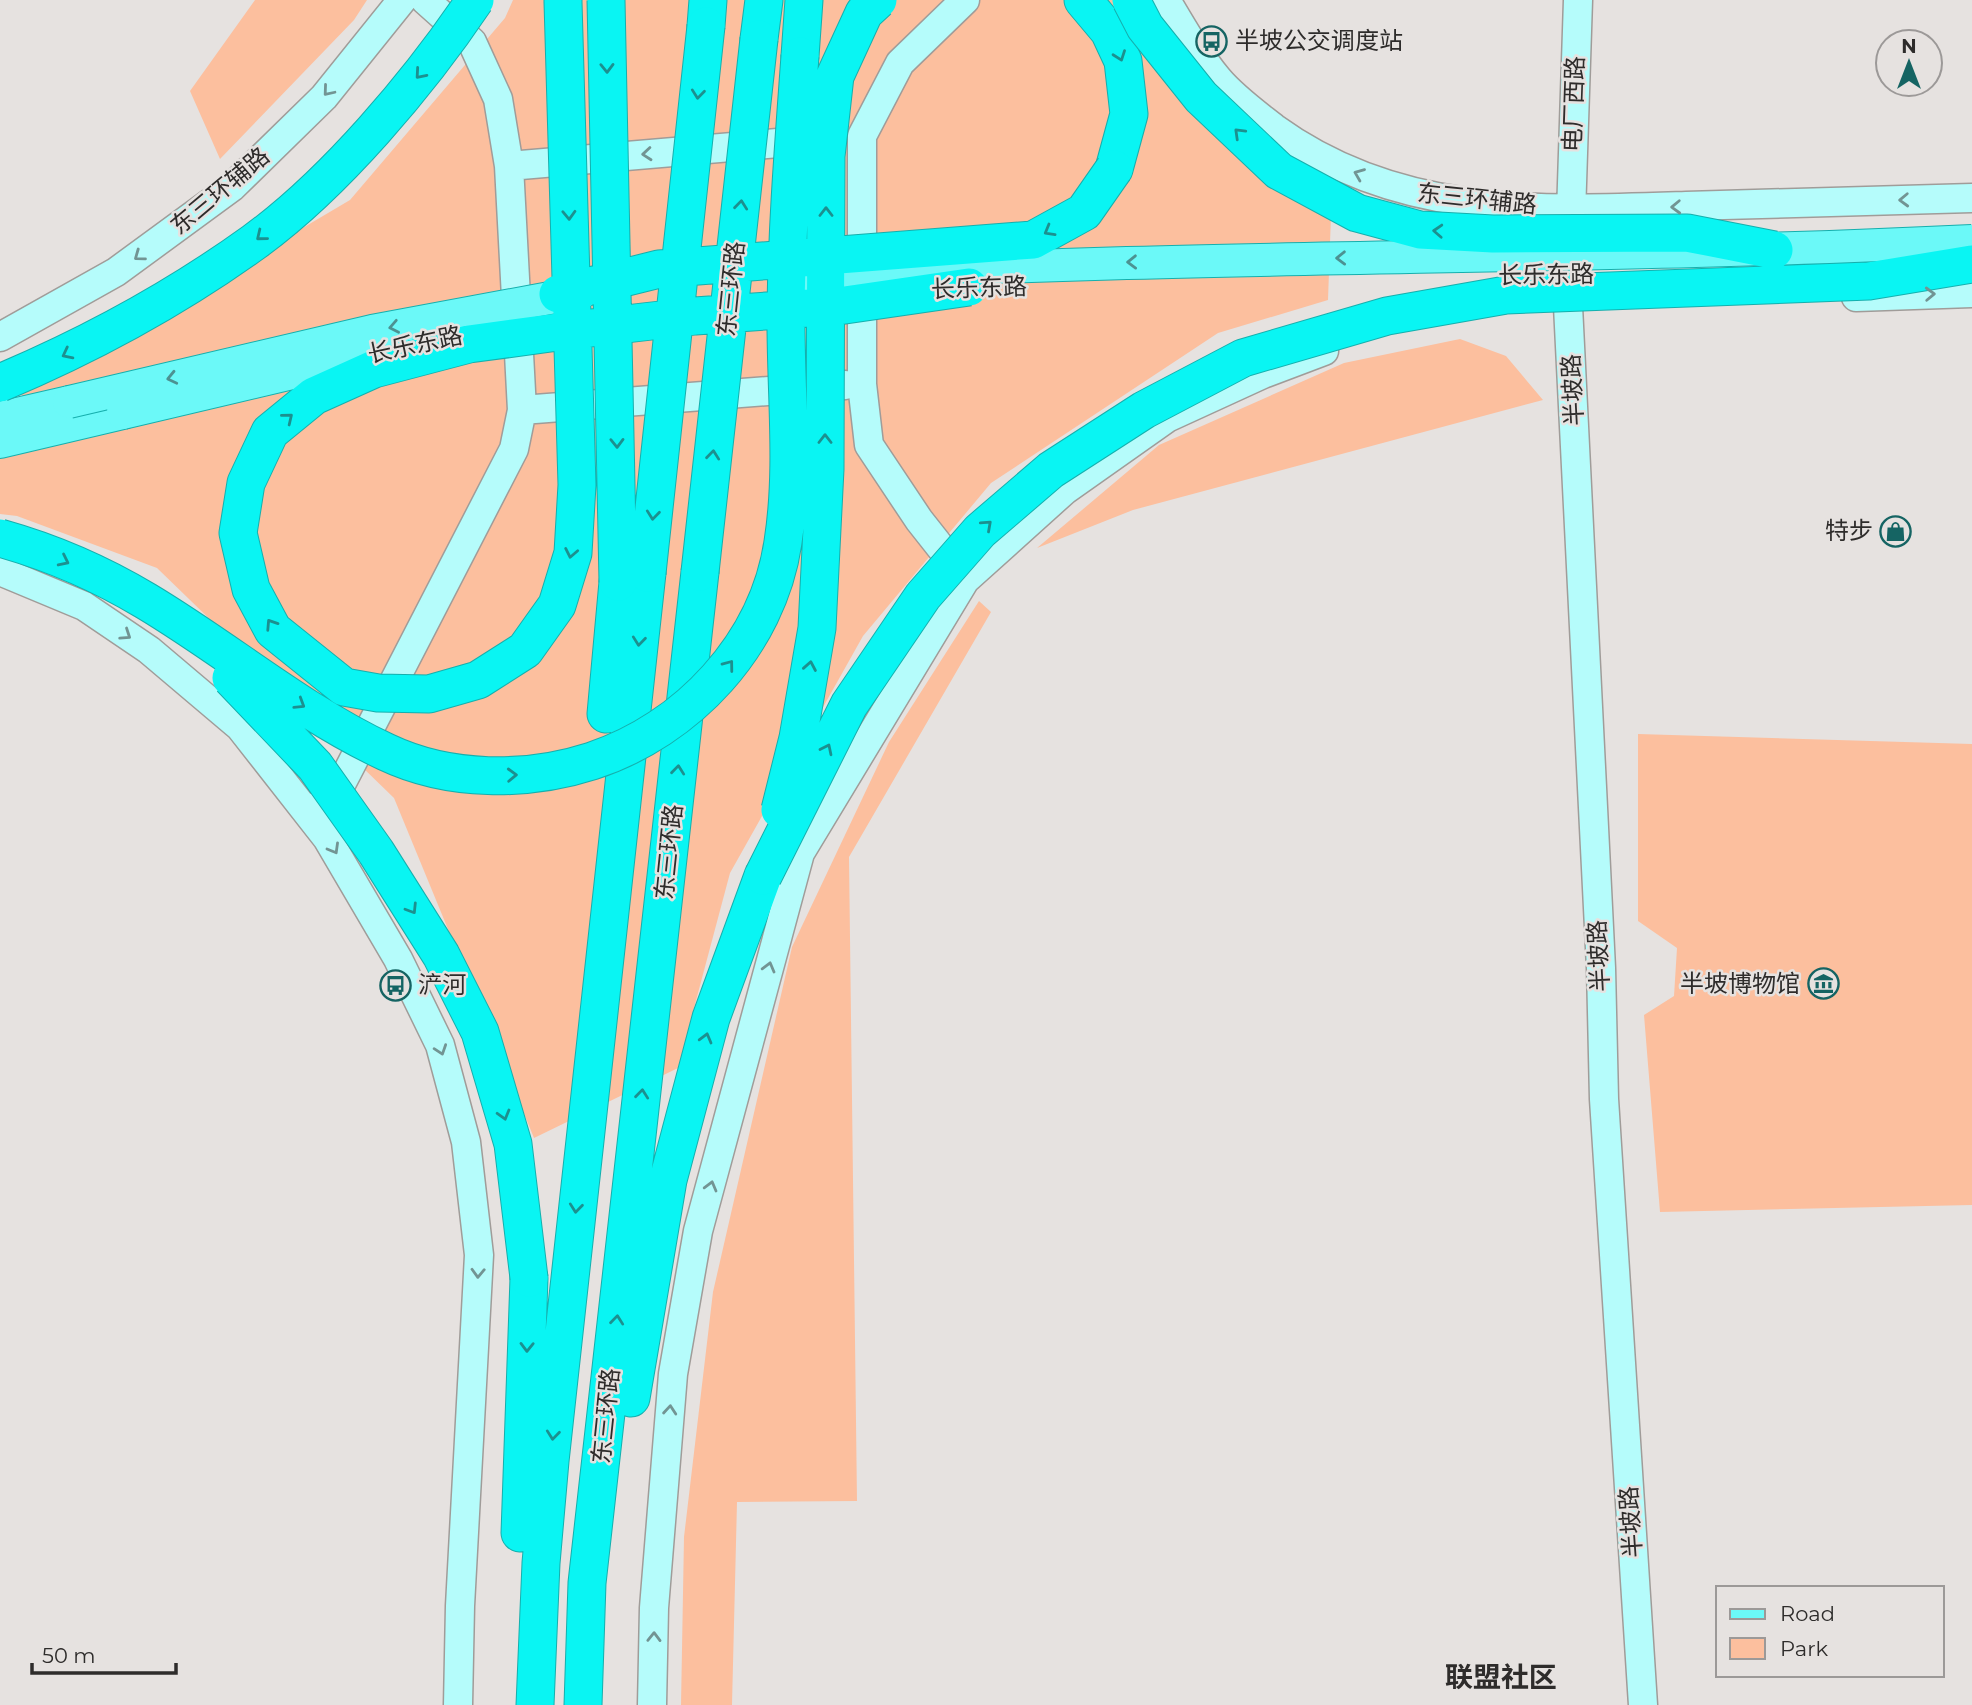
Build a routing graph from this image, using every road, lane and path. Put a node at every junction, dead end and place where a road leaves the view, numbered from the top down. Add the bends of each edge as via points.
1 (402, 0) edge
2 (425, 0) edge
3 (475, 0) edge
4 (563, 0) edge
5 (606, 0) edge
6 (764, 0) edge
7 (804, 0) edge
8 (878, 0) edge
9 (965, 0) edge
10 (1083, 0) edge
11 (1131, 0) edge
12 (1166, 0) edge
13 (1578, 0) edge
14 (707, 13) edge
15 (862, 136) junction
16 (509, 166) junction
17 (1972, 198) edge
18 (1570, 208) junction
19 (1972, 241) edge
20 (1774, 250) junction
21 (1972, 263) edge
22 (969, 287) junction
23 (1972, 293) edge
24 (558, 294) junction
25 (1567, 306) junction
26 (0, 337) edge
27 (0, 383) edge
28 (862, 384) junction
29 (522, 410) junction
30 (0, 418) edge
31 (0, 442) edge
32 (0, 538) edge
33 (0, 571) edge
34 (633, 578) junction
35 (965, 580) junction
36 (144, 600) junction
37 (307, 813) junction
38 (763, 876) junction
39 (587, 1583) junction
40 (458, 1705) edge
41 (513, 1705) edge
42 (535, 1705) edge
43 (583, 1705) edge
44 (652, 1705) edge
45 (1643, 1705) edge

1 -> 26 main road, 东三环辅路 via 324,97 232,187 116,272
2 - 16 main road via 471,42 498,99
3 -> 27 highway, bridge via 443,47 321,186 256,241 162,304
4 -> 22 highway, bridge via 572,307 572,321 572,334 577,485 573,553 557,605 524,650 478,680 429,694 344,687 273,630 251,589 239,533 246,483 270,432 314,396 374,369 469,344 565,331 578,329 695,316 838,306
5 -> 34 highway, bridge
39 -> 6 highway, 东三环路, bridge
36 -> 7 highway, bridge via 323,719 389,754 449,771 510,777 565,769 610,755 656,732 714,685 760,612 783,545 789,466 786,279
38 -> 8 highway, bridge via 798,738 817,628 825,469 826,156 835,76 864,13
9 - 15 main road via 900,63
10 -> 24 highway, bridge via 1109,32 1124,61 1129,114 1114,169 1084,212 1033,240 659,269
20 -> 11 highway, bridge via 1687,233 1420,230 1357,213 1279,171 1201,97 1145,27
18 -> 12 main road, 东三环辅路 via 1492,206 1419,196 1316,156 1219,81
13 - 18 main road, 电厂西路
14 -> 34 highway, bridge
15 -> 16 main road
15 - 28 main road
16 - 29 main road
17 -> 18 main road, 东三环辅路
18 - 25 main road, 半坡路
19 - 20 main road, 长乐东路, bridge
20 -> 24 main road, 长乐东路, bridge via 980,266 653,284
21 - 22 main road, 长乐东路, bridge
38 -> 21 highway, bridge via 849,705 923,596 980,531 1051,470 1144,410 1243,358 1387,316 1506,295 1869,281
22 - 31 main road, 长乐东路, bridge via 654,308 531,323 391,350
25 -> 23 main road
24 -> 30 main road, 长乐东路, bridge via 372,331
25 - 35 main road via 1410,324 1243,383 1167,418 1065,490
25 - 45 main road, 半坡路 via 1604,1099
28 - 29 main road
28 - 35 main road via 869,445
29 - 37 main road via 514,449 336,794
32 -> 36 highway, bridge via 44,551
33 -> 37 main road via 84,606 149,650 240,727
34 -> 42 highway, 东三环路 via 571,1095 581,1165 544,1525
44 -> 35 main road via 654,1608 673,1374 698,1231 800,853
36 -> 41 highway, bridge via 242,688 314,766 441,954 480,1032 513,1144 529,1278
37 -> 40 main road via 327,838 391,948 435,1034 466,1142 479,1255
39 -> 38 highway via 617,1480 668,1180 711,1018
39 - 43 highway, 东三环路

